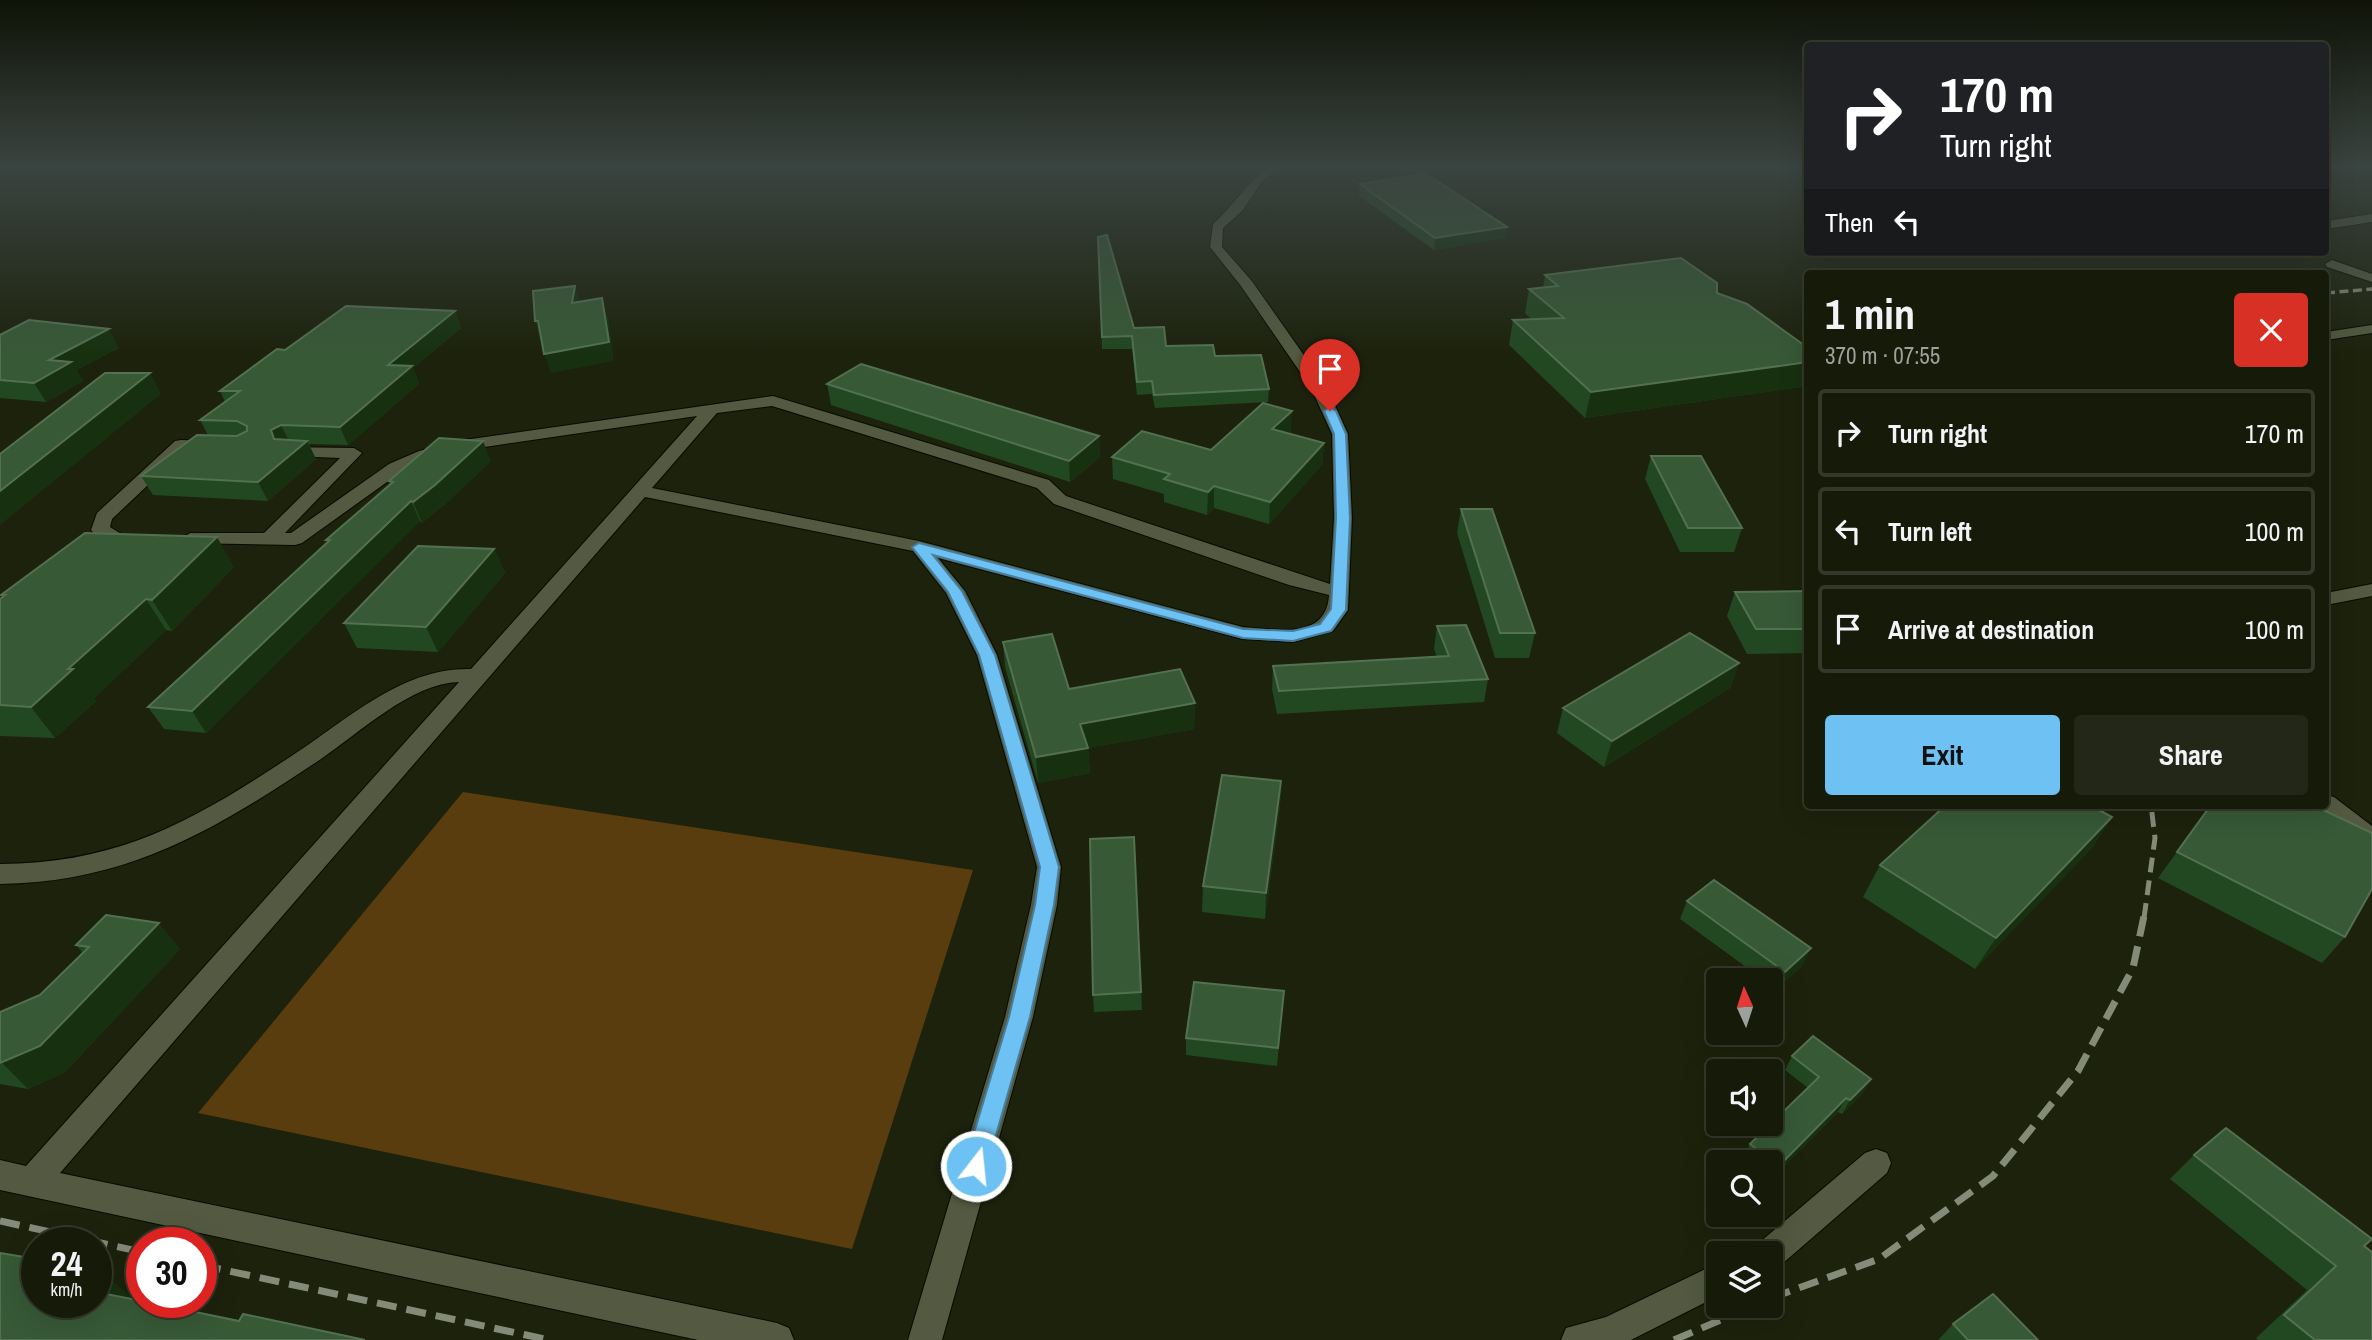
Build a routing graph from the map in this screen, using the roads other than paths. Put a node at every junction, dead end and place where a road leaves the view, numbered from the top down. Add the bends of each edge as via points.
1 (1217, 231) edge
2 (2332, 264) dead end
3 (2372, 278) edge
4 (2372, 329) edge
5 (2329, 336) edge
6 (712, 409) junction
7 (234, 447) edge
8 (290, 451) edge
9 (642, 491) junction
10 (174, 538) edge
11 (269, 539) junction
12 (120, 541) edge
13 (919, 547) junction
14 (2372, 590) edge
15 (1339, 592) junction
16 (2329, 598) edge
17 (478, 676) junction
18 (2329, 805) edge
19 (2372, 839) edge
20 (0, 874) edge
21 (1876, 1163) dead end
22 (0, 1175) edge
23 (32, 1182) junction
24 (1783, 1243) edge
25 (1706, 1285) edge
26 (777, 1340) edge
27 (925, 1340) edge
28 (1578, 1340) edge

1 - 15 street via 1216,247 1319,388 1340,434 1343,518
2 - 3 street
4 - 5 street
6 - 9 street
6 - 11 street via 464,445 425,455 395,468 295,539
6 - 15 street via 773,401 1043,484 1060,500
7 - 12 street via 181,445 103,517 100,530
8 - 11 street via 354,453
9 - 13 street
9 - 17 street
10 - 11 street
13 - 15 street via 1243,633 1293,636 1325,627 1338,610
13 - 27 street via 954,591 987,655 1049,867 1019,1017
14 - 16 street
17 - 20 street via 445,676 407,691 311,755 148,848 92,866
17 - 23 street
18 - 19 street
21 - 24 street
22 - 23 street
23 - 26 street
25 - 28 street via 1609,1333

